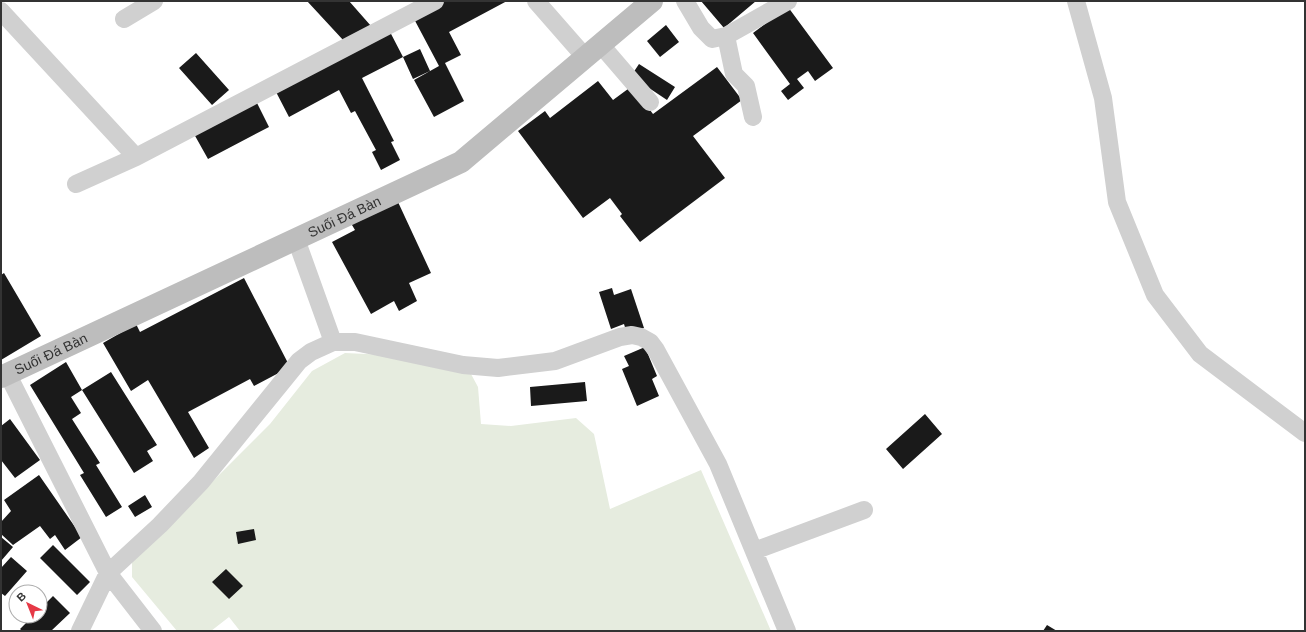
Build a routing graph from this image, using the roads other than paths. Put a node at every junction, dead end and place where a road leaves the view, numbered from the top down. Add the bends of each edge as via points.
1 (154, 1) edge
2 (434, 1) edge
3 (536, 1) edge
4 (652, 1) edge
5 (685, 1) edge
6 (788, 1) edge
7 (1076, 1) edge
8 (1, 11) edge
9 (124, 19) dead end
10 (726, 36) junction
11 (593, 51) junction
12 (650, 102) dead end
13 (753, 117) dead end
14 (136, 157) junction
15 (76, 184) dead end
16 (296, 239) junction
17 (333, 342) junction
18 (4, 375) edge
19 (1305, 433) edge
20 (864, 510) dead end
21 (754, 551) junction
22 (108, 573) junction
23 (80, 631) edge
24 (153, 631) edge
25 (787, 631) edge

1 - 9 street
2 - 14 street
3 - 11 street
4 - 11 street, Suối Đá Bàn
5 - 10 street via 701,28 712,39
6 - 10 street
7 - 19 street via 1103,98 1116,202 1154,295 1200,354
8 - 14 street
10 - 13 street via 734,74 746,86
11 - 12 street
11 - 16 street, Suối Đá Bàn via 461,162
14 - 15 street
16 - 17 street
16 - 18 street, Suối Đá Bàn
17 - 21 street via 355,342 463,365 498,368 555,360 620,338 632,335 641,337 650,342 656,350 718,464
17 - 22 street via 311,352 299,361 201,482
18 - 22 street
20 - 21 street
21 - 25 street
22 - 23 street
22 - 24 street

